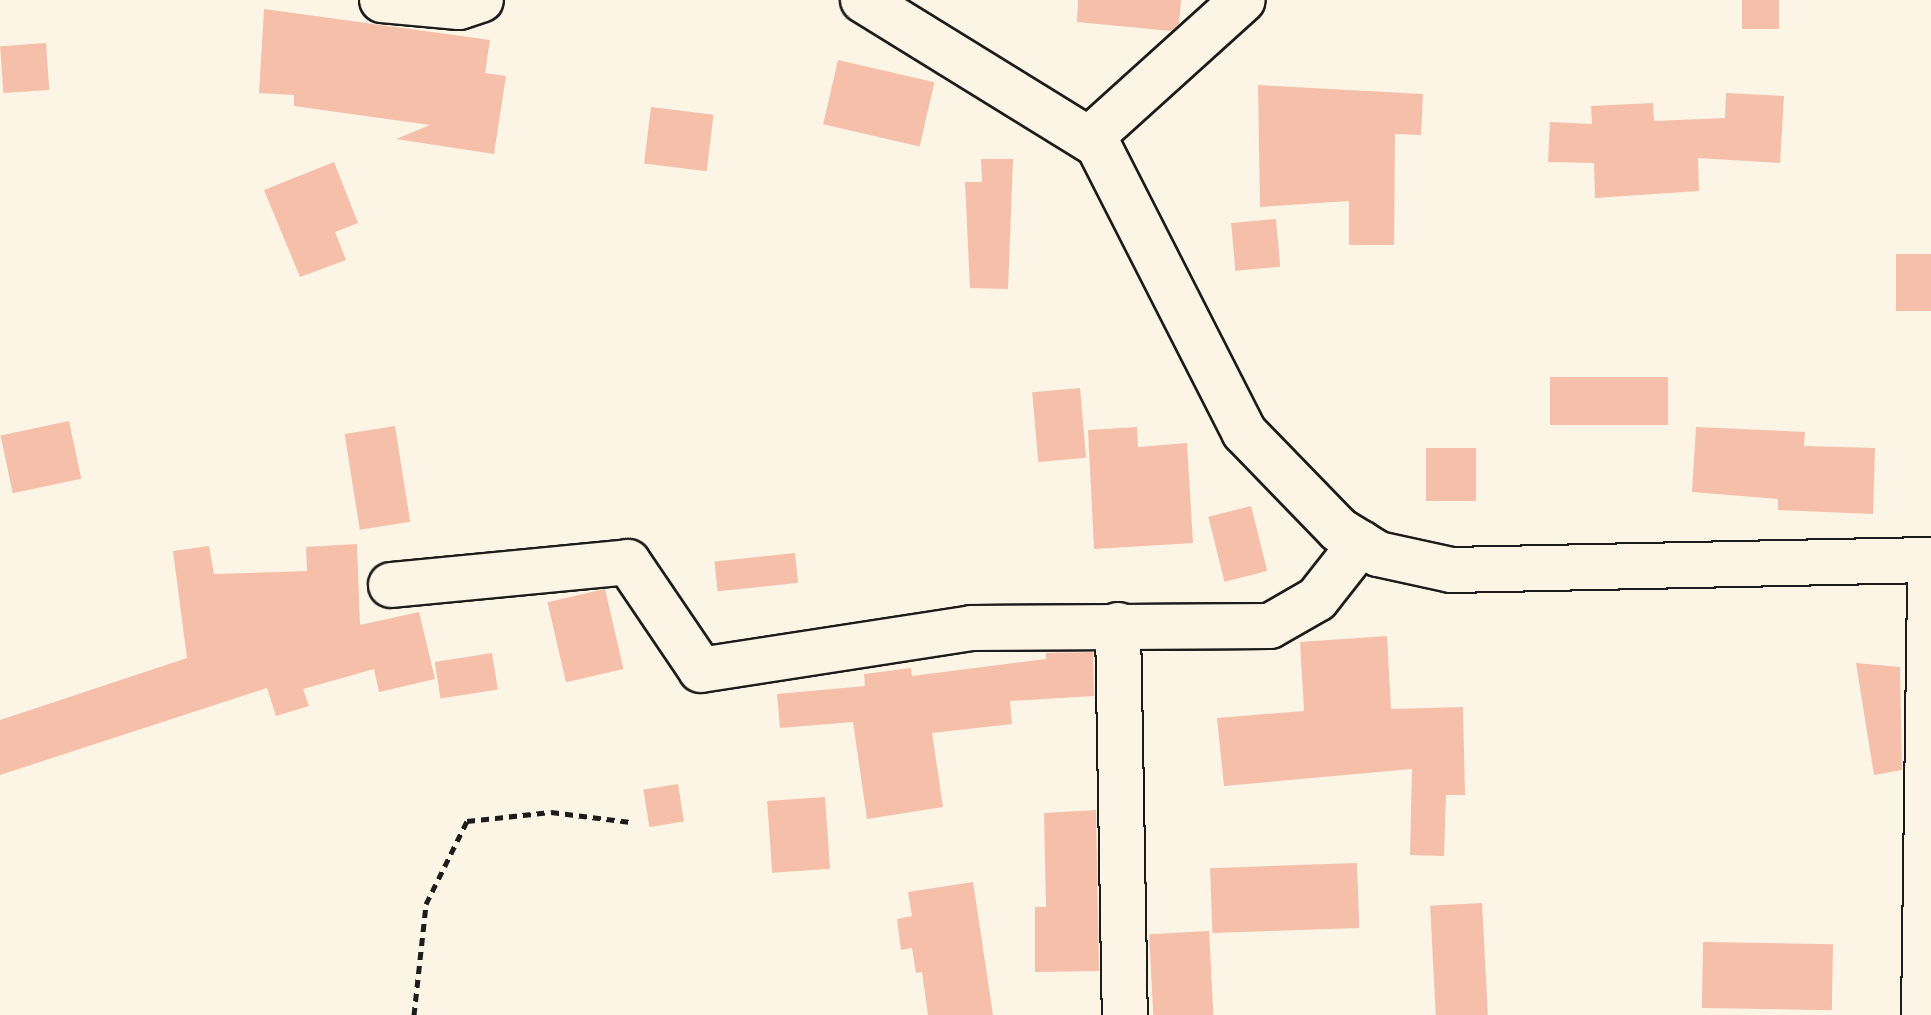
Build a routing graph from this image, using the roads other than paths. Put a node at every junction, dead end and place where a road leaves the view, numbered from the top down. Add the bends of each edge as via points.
1 (382, 0) edge
2 (481, 0) edge
3 (863, 0) edge
4 (1243, 0) edge
5 (1089, 139) junction
6 (1361, 543) junction
7 (1930, 560) edge
8 (391, 585) dead end
9 (1118, 625) junction
10 (1125, 1015) edge
11 (1924, 1015) edge

1 - 2 street via 459,7
3 - 5 street
4 - 5 street
5 - 6 street via 1244,432
6 - 7 street via 1378,554 1451,570
6 - 9 street via 1317,599 1270,626
7 - 11 street
8 - 9 street via 628,562 701,670 971,628
9 - 10 street

